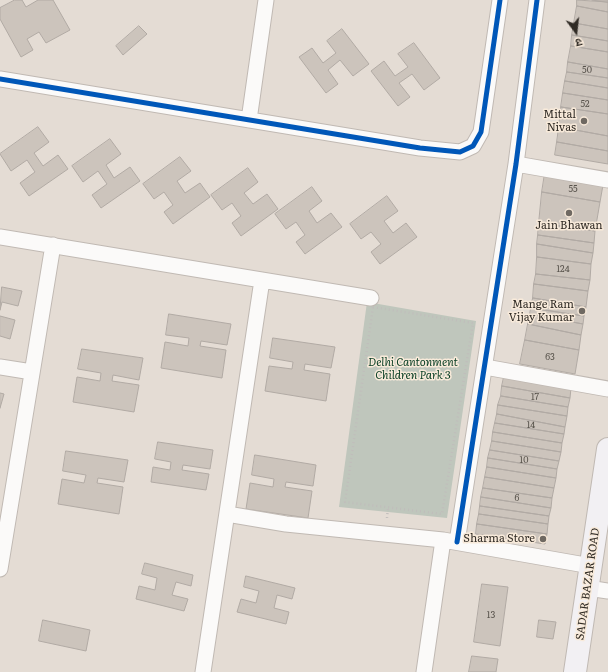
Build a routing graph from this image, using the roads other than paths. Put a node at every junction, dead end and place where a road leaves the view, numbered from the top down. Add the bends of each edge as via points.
1 (266, 0) edge
2 (500, 0) edge
3 (537, 0) edge
4 (0, 79) edge
5 (249, 120) junction
6 (516, 164) junction
7 (608, 180) edge
8 (0, 237) edge
9 (53, 245) junction
10 (262, 280) junction
11 (371, 298) dead end
12 (0, 367) edge
13 (485, 367) junction
14 (32, 372) junction
15 (608, 389) edge
16 (608, 449) edge
17 (227, 514) junction
18 (450, 541) junction
19 (591, 566) junction
20 (0, 569) edge
21 (598, 589) edge
22 (203, 672) edge
23 (424, 672) edge
24 (575, 672) edge

1 - 5 street
2 - 5 street via 481,132 473,146 460,152 420,148
3 - 6 street
4 - 5 street
6 - 7 street
6 - 13 street
8 - 9 street
9 - 10 street
9 - 14 street
10 - 11 street
10 - 17 street
12 - 14 street
13 - 15 street
13 - 18 street
14 - 20 street
16 - 19 street, SADAR BAZAR ROAD
17 - 18 street via 286,524
17 - 22 street
18 - 19 street
18 - 23 street
19 - 21 street, SADAR BAZAR ROAD
21 - 24 street, SADAR BAZAR ROAD

